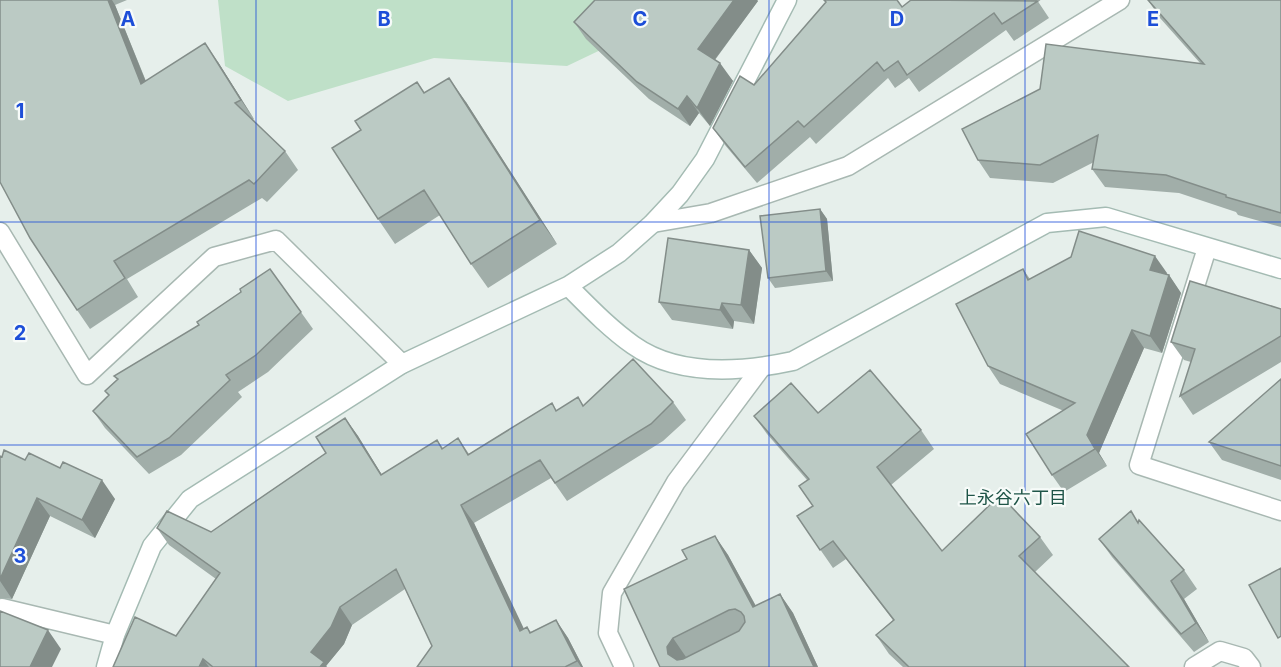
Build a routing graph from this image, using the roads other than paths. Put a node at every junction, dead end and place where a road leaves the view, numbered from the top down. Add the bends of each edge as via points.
1 (787, 0) edge
2 (1120, 0) edge
3 (653, 223) junction
4 (0, 232) edge
5 (1207, 248) junction
6 (1281, 269) edge
7 (568, 286) junction
8 (402, 364) junction
9 (761, 368) junction
10 (1281, 511) edge
11 (0, 609) edge
12 (115, 635) junction
13 (106, 667) edge
14 (624, 667) edge
15 (1194, 667) edge
16 (1251, 667) edge

1 - 3 street via 705,159
2 - 3 street via 848,166 711,213
3 - 7 street via 619,253
4 - 8 street via 87,375 214,257 276,240
5 - 6 street
5 - 9 street via 1106,217 1047,223 793,361
5 - 10 street via 1139,465
7 - 8 street
7 - 9 street via 607,325 635,346 668,361 712,370
8 - 12 street via 190,499 152,546
9 - 14 street via 676,482 612,593 608,633
11 - 12 street
12 - 13 street
15 - 16 street via 1220,651 1244,658

